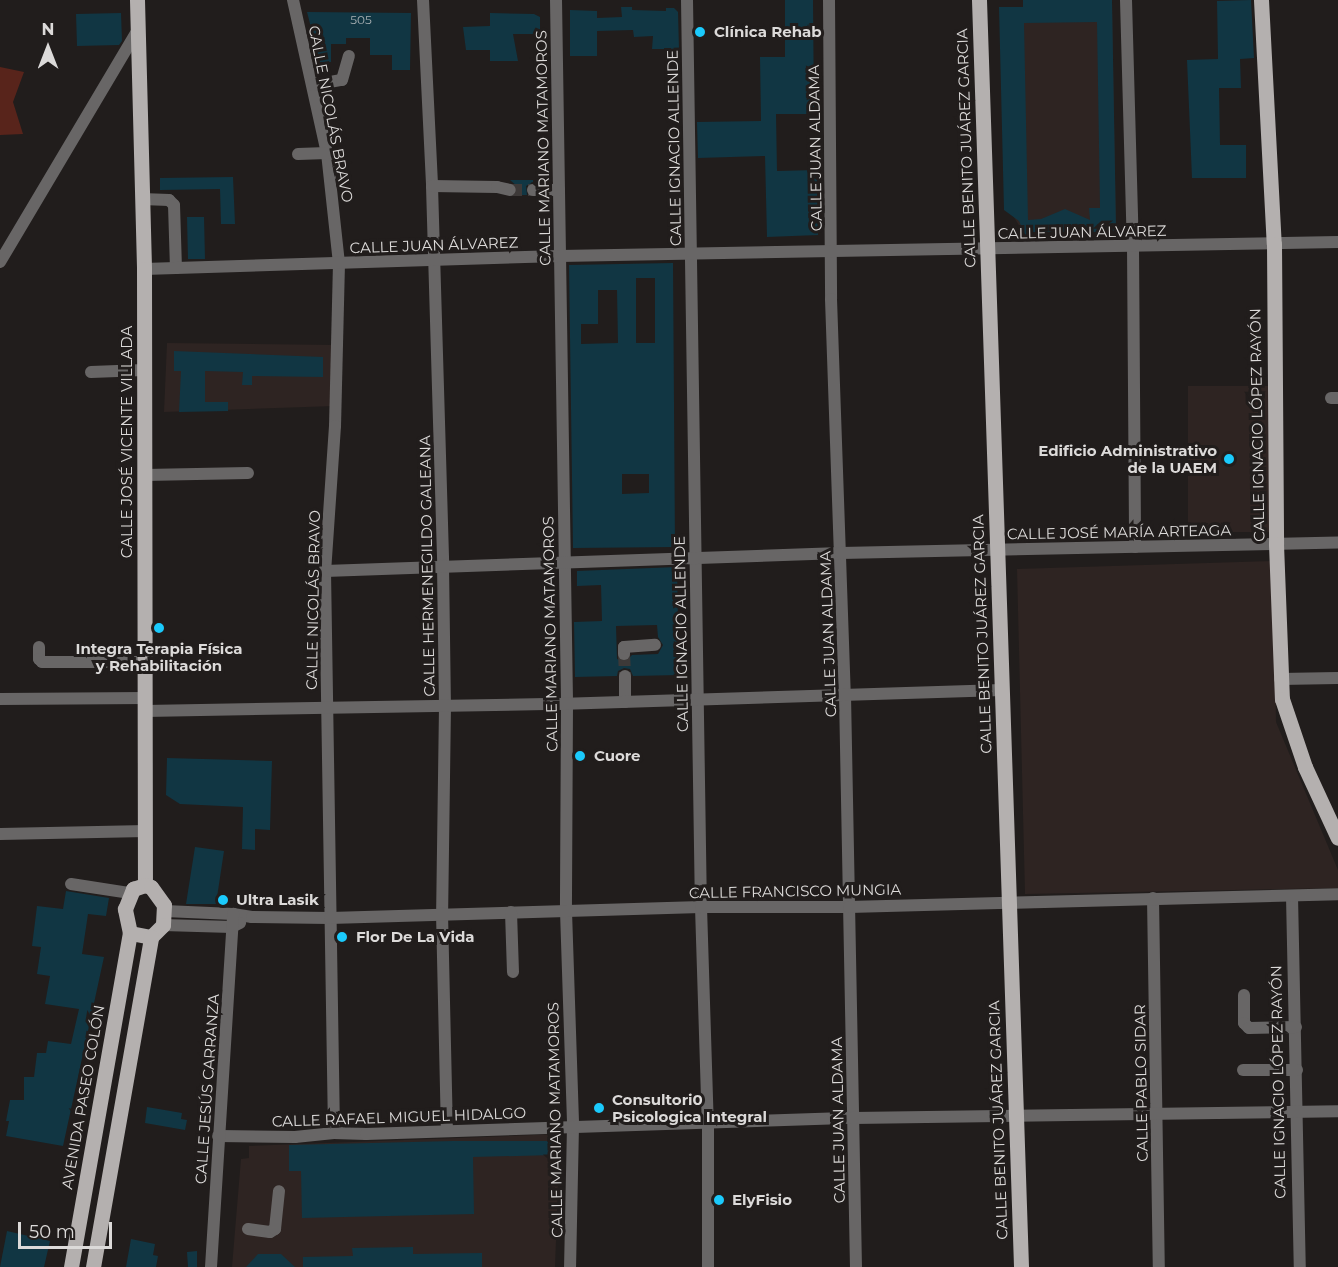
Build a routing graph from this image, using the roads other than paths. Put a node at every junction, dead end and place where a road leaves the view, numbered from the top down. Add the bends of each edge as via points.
1 (137, 0) edge
2 (293, 0) edge
3 (423, 0) edge
4 (556, 0) edge
5 (687, 0) edge
6 (829, 0) edge
7 (979, 0) edge
8 (1126, 0) edge
9 (1261, 0) edge
10 (137, 31) junction
11 (349, 56) dead end
12 (313, 86) junction
13 (327, 153) junction
14 (298, 154) dead end
15 (432, 186) junction
16 (510, 190) tunnel mouth
17 (533, 190) tunnel mouth
18 (559, 190) junction
19 (142, 199) junction
20 (1338, 242) edge
21 (1274, 244) junction
22 (1133, 246) junction
23 (988, 248) junction
24 (831, 252) junction
25 (690, 253) junction
26 (560, 256) junction
27 (434, 259) junction
28 (0, 262) edge
29 (339, 263) junction
30 (176, 268) junction
31 (144, 269) junction
32 (144, 370) junction
33 (91, 372) dead end
34 (248, 473) dead end
35 (145, 475) junction
36 (1338, 543) edge
37 (1276, 544) junction
38 (1135, 547) junction
39 (997, 550) junction
40 (841, 553) junction
41 (695, 558) junction
42 (564, 563) junction
43 (443, 566) junction
44 (325, 571) junction
45 (655, 645) dead end
46 (39, 647) dead end
47 (624, 654) dead end
48 (146, 662) junction
49 (625, 676) tunnel mouth
50 (1338, 678) edge
51 (1280, 679) junction
52 (1002, 690) junction
53 (845, 695) junction
54 (0, 699) edge
55 (697, 700) junction
56 (625, 702) junction
57 (567, 704) junction
58 (145, 705) junction
59 (445, 706) junction
60 (327, 707) junction
61 (146, 831) junction
62 (0, 834) edge
63 (1338, 838) edge
64 (71, 884) dead end
65 (145, 885) junction
66 (130, 893) junction
67 (1338, 894) edge
68 (1292, 896) junction
69 (1153, 898) junction
70 (1008, 902) junction
71 (701, 907) junction
72 (849, 908) junction
73 (566, 911) junction
74 (511, 912) junction
75 (442, 913) junction
76 (164, 918) junction
77 (330, 918) junction
78 (233, 920) junction
79 (130, 933) junction
80 (151, 937) junction
81 (513, 972) dead end
82 (1244, 995) dead end
83 (1296, 1027) junction
84 (1243, 1070) dead end
85 (1297, 1070) junction
86 (1338, 1111) edge
87 (1298, 1112) junction
88 (1156, 1113) junction
89 (1016, 1115) junction
90 (853, 1118) junction
91 (708, 1124) junction
92 (573, 1126) junction
93 (447, 1131) junction
94 (334, 1133) junction
95 (218, 1136) junction
96 (279, 1191) dead end
97 (248, 1229) dead end
98 (71, 1267) edge
99 (93, 1267) edge
100 (211, 1267) edge
101 (570, 1267) edge
102 (708, 1267) edge
103 (856, 1267) edge
104 (1021, 1267) edge
105 (1159, 1267) edge
106 (1300, 1267) edge

1 - 10 main road, CALLE JOSÉ VICENTE VILLADA
2 - 12 street, CALLE NICOLÁS BRAVO
3 - 15 street, CALLE HERMENEGILDO GALEANA
4 - 18 street, CALLE MARIANO MATAMOROS
5 - 25 street, CALLE IGNACIO ALLENDE
6 - 24 street, CALLE JUAN ALDAMA
7 - 23 main road, CALLE BENITO JUÁREZ GARCIA
8 - 22 street
9 - 21 main road, CALLE IGNACIO LÓPEZ RAYÓN
10 - 19 main road, CALLE JOSÉ VICENTE VILLADA
10 - 28 street
11 - 12 street via 342,80
12 - 13 street, CALLE NICOLÁS BRAVO
13 - 14 street
13 - 29 street, CALLE NICOLÁS BRAVO
15 - 16 street
15 - 27 street, CALLE HERMENEGILDO GALEANA
17 - 18 street
18 - 26 street, CALLE MARIANO MATAMOROS
19 - 30 street via 169,200 174,205
19 - 31 main road, CALLE JOSÉ VICENTE VILLADA
20 - 21 street, CALLE JUAN ÁLVAREZ
21 - 22 street, CALLE JUAN ÁLVAREZ
21 - 37 main road, CALLE IGNACIO LÓPEZ RAYÓN
22 - 23 street, CALLE JUAN ÁLVAREZ
22 - 38 street
23 - 24 street, CALLE JUAN ÁLVAREZ
23 - 39 main road, CALLE BENITO JUÁREZ GARCIA
24 - 25 street, CALLE JUAN ÁLVAREZ
24 - 40 street, CALLE JUAN ALDAMA
25 - 26 street, CALLE JUAN ÁLVAREZ
25 - 41 street, CALLE IGNACIO ALLENDE
26 - 27 street, CALLE JUAN ÁLVAREZ
26 - 42 street, CALLE MARIANO MATAMOROS
27 - 29 street, CALLE JUAN ÁLVAREZ
27 - 43 street, CALLE HERMENEGILDO GALEANA
29 - 30 street, CALLE JUAN ÁLVAREZ
29 - 44 street, CALLE NICOLÁS BRAVO via 335,426
30 - 31 street, CALLE JUAN ÁLVAREZ
31 - 32 main road, CALLE JOSÉ VICENTE VILLADA
32 - 33 street
32 - 35 main road, CALLE JOSÉ VICENTE VILLADA
34 - 35 street
35 - 48 main road, CALLE JOSÉ VICENTE VILLADA
36 - 37 street, CALLE JOSÉ MARÍA ARTEAGA
37 - 38 street, CALLE JOSÉ MARÍA ARTEAGA
37 - 51 main road, CALLE IGNACIO LÓPEZ RAYÓN
38 - 39 street, CALLE JOSÉ MARÍA ARTEAGA
39 - 40 street, CALLE JOSÉ MARÍA ARTEAGA
39 - 52 main road, CALLE BENITO JUÁREZ GARCIA
40 - 41 street, CALLE JOSÉ MARÍA ARTEAGA
40 - 53 street, CALLE JUAN ALDAMA
41 - 42 street, CALLE JOSÉ MARÍA ARTEAGA
41 - 55 street, CALLE IGNACIO ALLENDE
42 - 43 street, CALLE JOSÉ MARÍA ARTEAGA
42 - 57 street, CALLE MARIANO MATAMOROS
43 - 44 street, CALLE JOSÉ MARÍA ARTEAGA
43 - 59 street, CALLE HERMENEGILDO GALEANA
44 - 60 street, CALLE NICOLÁS BRAVO
45 - 47 street via 624,647
46 - 48 street via 42,662
48 - 58 main road, CALLE JOSÉ VICENTE VILLADA
49 - 56 street
50 - 51 street
51 - 63 main road, CALLE IGNACIO LÓPEZ RAYÓN via 1291,728
52 - 53 street
52 - 70 main road, CALLE BENITO JUÁREZ GARCIA
53 - 55 street
53 - 72 street, CALLE JUAN ALDAMA
54 - 58 street
55 - 56 street
55 - 71 street, CALLE IGNACIO ALLENDE
56 - 57 street
57 - 59 street
57 - 73 street, CALLE MARIANO MATAMOROS
58 - 60 street
58 - 61 main road, CALLE JOSÉ VICENTE VILLADA
59 - 60 street
59 - 75 street, CALLE HERMENEGILDO GALEANA
60 - 77 street, CALLE NICOLÁS BRAVO
61 - 62 street
61 - 65 main road, CALLE JOSÉ VICENTE VILLADA
64 - 66 street
65 - 66 main road
65 - 76 main road via 160,897
66 - 79 main road, AVENIDA PASEO COLÓN via 125,909
67 - 68 street, CALLE FRANCISCO MUNGIA
68 - 69 street, CALLE FRANCISCO MUNGIA
68 - 83 street, CALLE IGNACIO LÓPEZ RAYÓN
69 - 70 street, CALLE FRANCISCO MUNGIA
69 - 88 street, CALLE PABLO SIDAR
70 - 72 street, CALLE FRANCISCO MUNGIA
70 - 89 main road, CALLE BENITO JUÁREZ GARCIA
71 - 72 street, CALLE FRANCISCO MUNGIA
71 - 73 street, CALLE FRANCISCO MUNGIA
71 - 91 street, CALLE IGNACIO ALLENDE
72 - 90 street, CALLE JUAN ALDAMA
73 - 74 street, CALLE FRANCISCO MUNGIA
73 - 92 street, CALLE MARIANO MATAMOROS
74 - 75 street, CALLE FRANCISCO MUNGIA
74 - 81 street
75 - 77 street, CALLE FRANCISCO MUNGIA
75 - 93 street, CALLE HERMENEGILDO GALEANA
76 - 78 street, CALLE FRANCISCO MUNGIA
76 - 80 main road
77 - 78 street, CALLE FRANCISCO MUNGIA
77 - 94 street, CALLE NICOLÁS BRAVO
78 - 95 street, CALLE JESÚS CARRANZA
79 - 80 main road
79 - 98 main road, AVENIDA PASEO COLÓN
80 - 99 main road
82 - 83 street via 1244,1023 1249,1028
83 - 85 street, CALLE IGNACIO LÓPEZ RAYÓN
84 - 85 street
85 - 87 street, CALLE IGNACIO LÓPEZ RAYÓN
86 - 87 street, CALLE RAFAEL MIGUEL HIDALGO
87 - 88 street, CALLE RAFAEL MIGUEL HIDALGO
87 - 106 street, CALLE IGNACIO LÓPEZ RAYÓN
88 - 89 street, CALLE RAFAEL MIGUEL HIDALGO
88 - 105 street, CALLE PABLO SIDAR
89 - 90 street, CALLE RAFAEL MIGUEL HIDALGO
89 - 104 main road, CALLE BENITO JUÁREZ GARCIA
90 - 91 street, CALLE RAFAEL MIGUEL HIDALGO
90 - 103 street, CALLE JUAN ALDAMA
91 - 92 street, CALLE RAFAEL MIGUEL HIDALGO
91 - 102 street, CALLE IGNACIO ALLENDE
92 - 93 street, CALLE RAFAEL MIGUEL HIDALGO
92 - 101 street, CALLE MARIANO MATAMOROS
93 - 94 street, CALLE RAFAEL MIGUEL HIDALGO
94 - 95 street, CALLE RAFAEL MIGUEL HIDALGO
95 - 100 street, CALLE JESÚS CARRANZA
96 - 97 street via 275,1229

